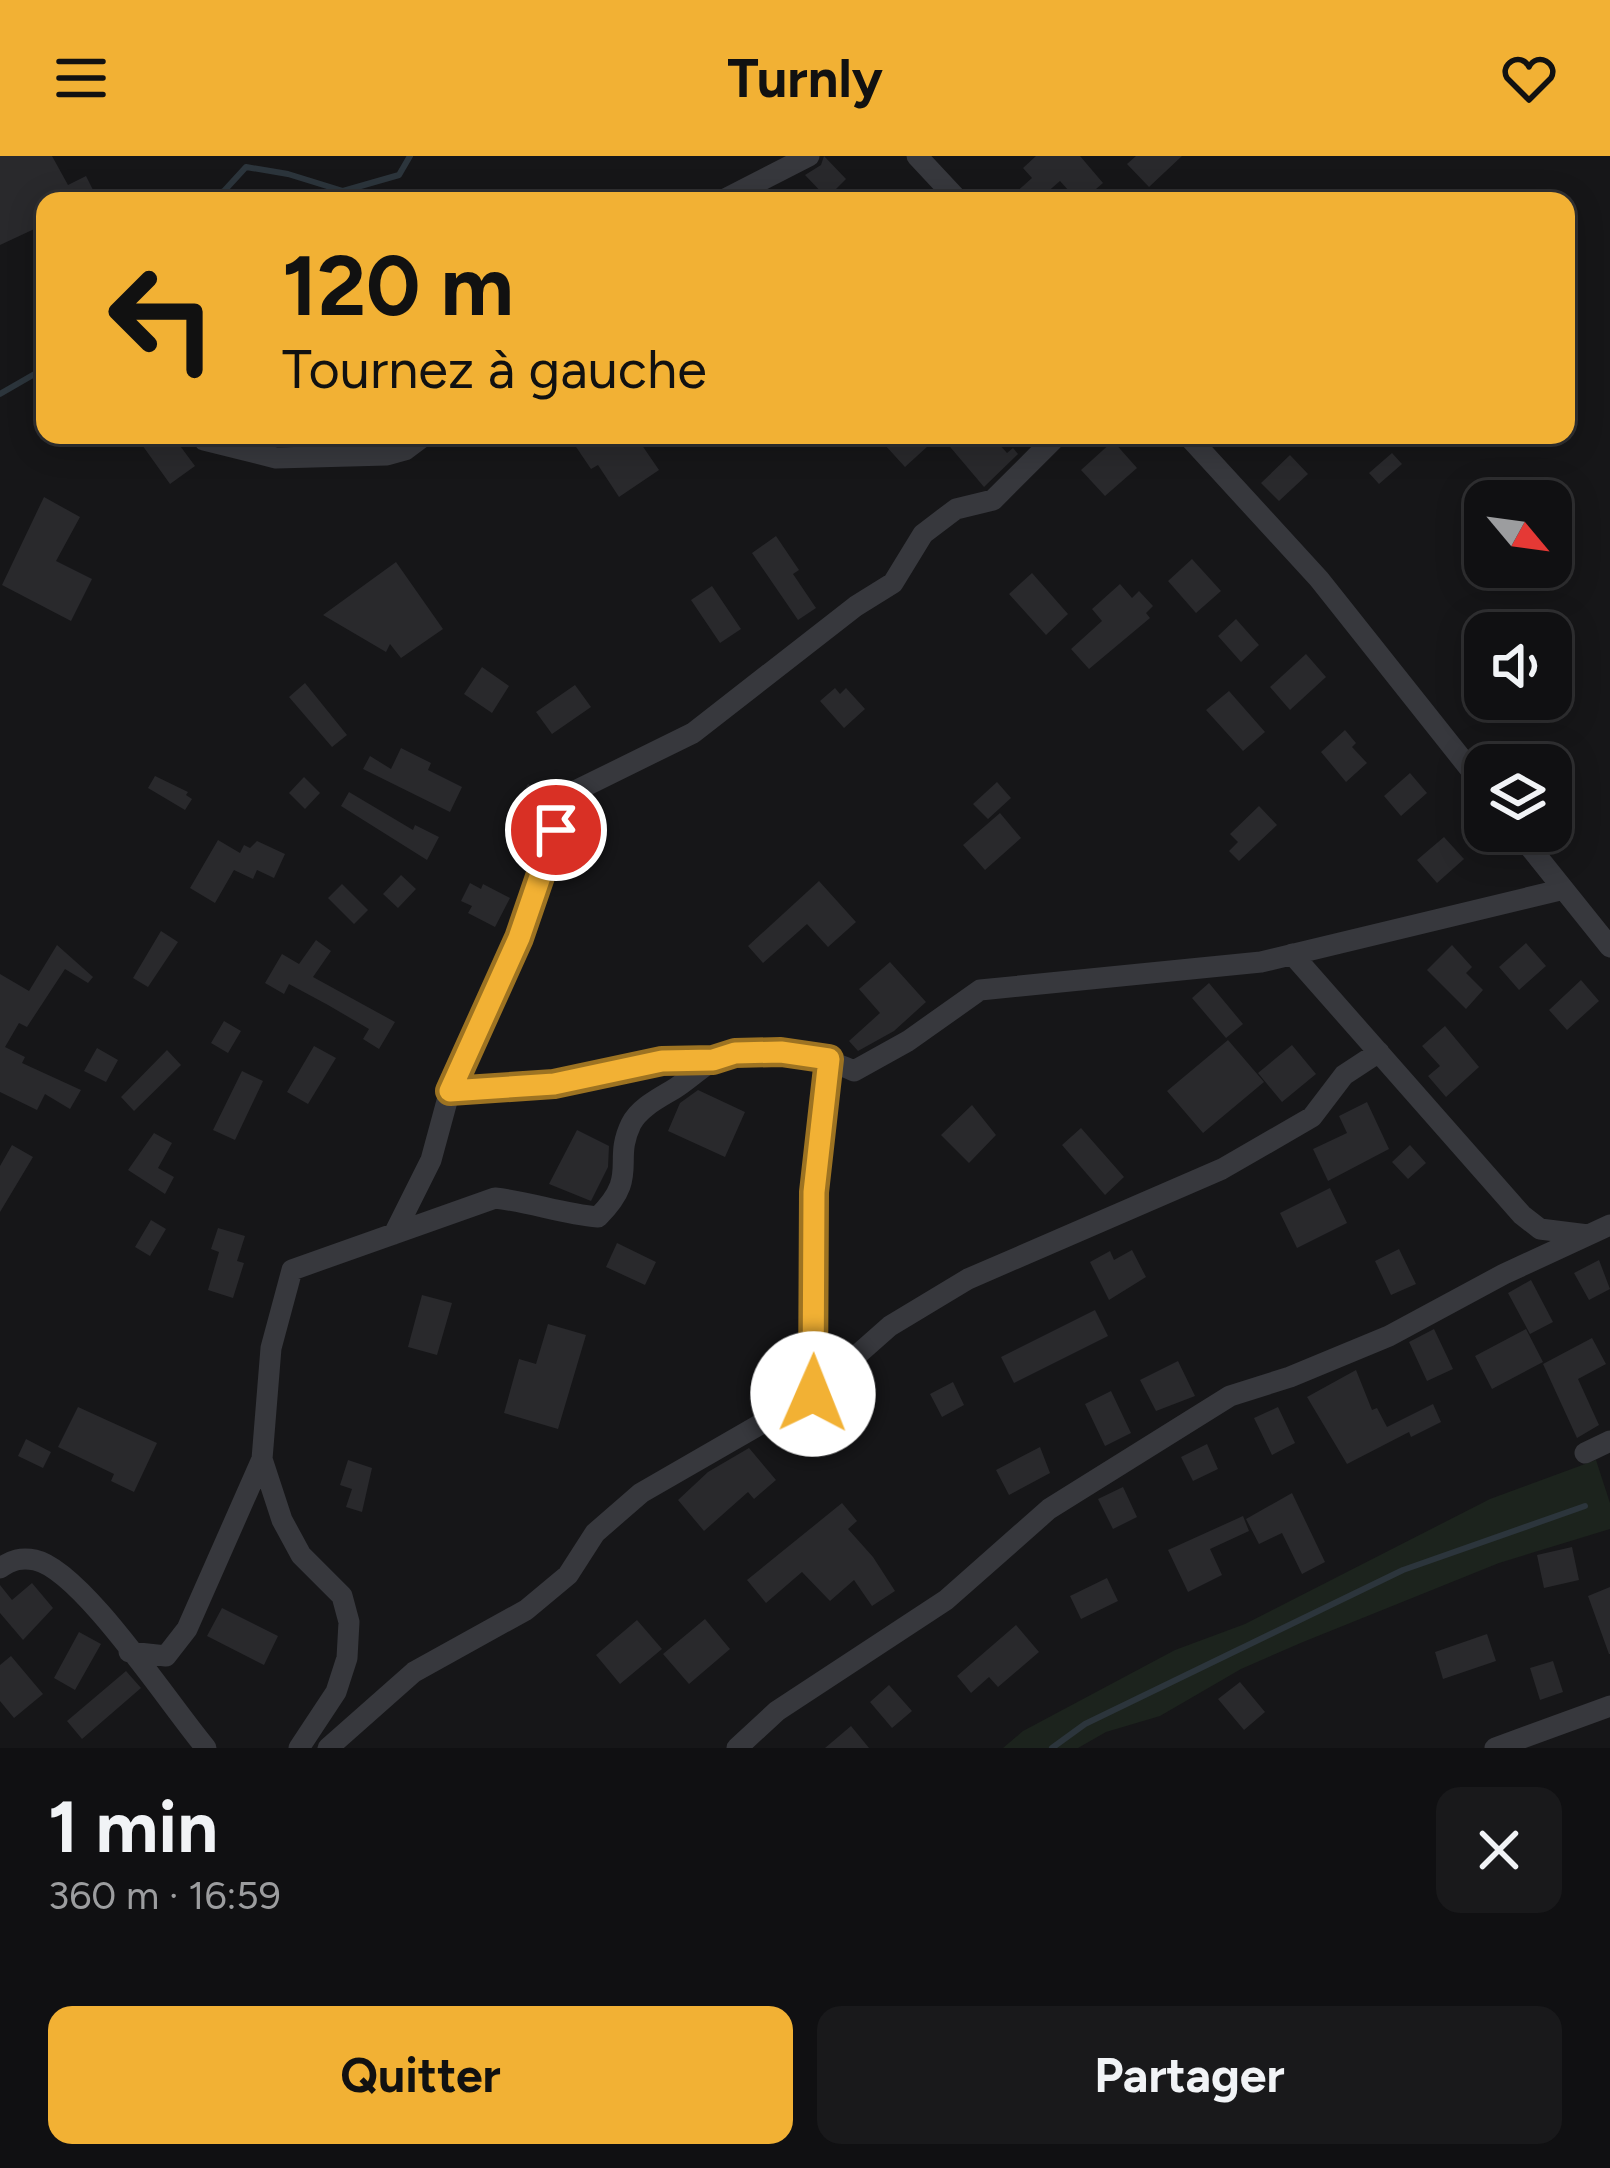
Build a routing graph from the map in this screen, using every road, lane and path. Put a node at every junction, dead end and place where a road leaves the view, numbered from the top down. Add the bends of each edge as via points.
1 (809, 156) edge
2 (917, 156) edge
3 (739, 192) edge
4 (950, 192) edge
5 (220, 444) edge
6 (413, 444) edge
7 (1049, 444) edge
8 (1195, 444) edge
9 (1464, 762) edge
10 (1532, 852) edge
11 (1560, 890) junction
12 (1610, 947) edge
13 (1292, 954) junction
14 (1379, 1052) junction
15 (829, 1059) junction
16 (713, 1060) junction
17 (450, 1091) junction
18 (1610, 1226) edge
19 (394, 1234) junction
20 (1588, 1234) junction
21 (813, 1394) junction
22 (1610, 1441) edge
23 (1586, 1453) dead end
24 (262, 1460) junction
25 (0, 1568) edge
26 (129, 1652) junction
27 (1610, 1706) edge
28 (206, 1748) edge
29 (299, 1748) edge
30 (328, 1748) edge
31 (737, 1748) edge
32 (1496, 1748) edge

1 - 3 street
2 - 4 street
5 - 6 street via 276,458 387,455
7 - 17 street via 993,500 956,509 923,534 892,584 693,733 569,794 519,938
8 - 9 street via 1319,579
10 - 11 street
11 - 12 street
11 - 13 street
13 - 14 street
13 - 15 street via 980,990 854,1071
14 - 20 street via 1522,1216 1540,1229
14 - 21 street via 1344,1075 1312,1117 1222,1169 968,1279 890,1326
15 - 16 street via 781,1052
15 - 21 street via 814,1192
16 - 17 street
16 - 19 street via 631,1124 624,1183 598,1217 495,1198
17 - 19 street via 431,1160
18 - 20 street
19 - 24 street via 292,1270 271,1348
20 - 31 street via 1389,1336 1230,1396 1049,1509 946,1600 777,1711
21 - 30 street via 641,1493 596,1533 568,1576 526,1610 414,1672
22 - 23 street
24 - 26 street via 187,1629 166,1656
24 - 29 street via 282,1520 342,1596 349,1622 336,1692
25 - 26 street via 14,1559 39,1561 79,1588
26 - 28 street
27 - 32 street

